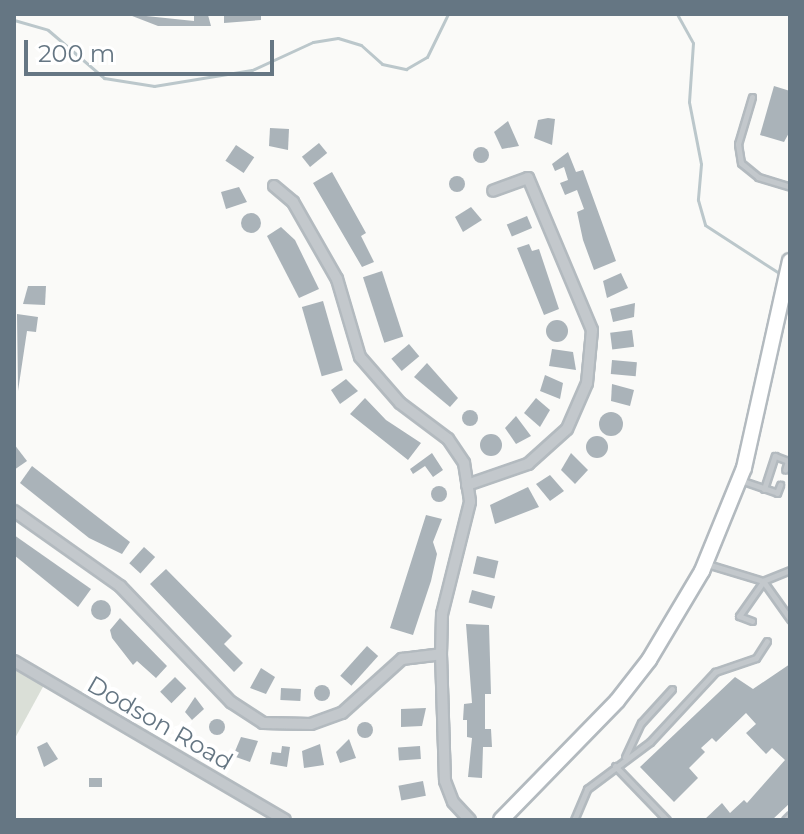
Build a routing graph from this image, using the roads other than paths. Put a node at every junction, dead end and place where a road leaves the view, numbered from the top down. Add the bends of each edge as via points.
1 (752, 97) dead end
2 (274, 186) dead end
3 (790, 187) edge
4 (493, 191) dead end
5 (790, 261) edge
6 (785, 470) dead end
7 (739, 480) junction
8 (467, 485) junction
9 (780, 485) dead end
10 (764, 489) junction
11 (14, 511) edge
12 (705, 563) junction
13 (790, 570) edge
14 (763, 581) junction
15 (790, 619) edge
16 (752, 621) dead end
17 (767, 641) dead end
18 (441, 654) junction
19 (14, 661) edge
20 (672, 689) dead end
21 (624, 758) junction
22 (615, 766) junction
23 (790, 815) edge
24 (285, 820) edge
25 (470, 820) edge
26 (501, 820) edge
27 (574, 820) edge
28 (667, 820) edge
29 (785, 820) edge

1 - 3 lane via 738,144 741,163 758,177
2 - 8 street via 293,202 337,279 360,357 400,403 448,439 464,463
4 - 8 street via 528,178 592,330 587,383 567,429 528,464
5 - 7 street
6 - 10 lane via 788,461 775,456
7 - 10 lane
7 - 12 street
8 - 18 street via 470,502 442,614
9 - 10 lane via 777,493
11 - 18 street via 120,586 231,702 263,723 311,724 342,713 402,659
12 - 14 lane
12 - 26 street via 625,691
13 - 14 lane
14 - 15 lane
14 - 16 lane via 739,616
17 - 21 lane via 756,658 715,672 650,742
18 - 25 street via 445,781 453,802
19 - 24 street, Dodson Road
20 - 21 lane via 641,723
21 - 22 lane
22 - 27 lane via 587,789
22 - 28 lane
23 - 29 lane

